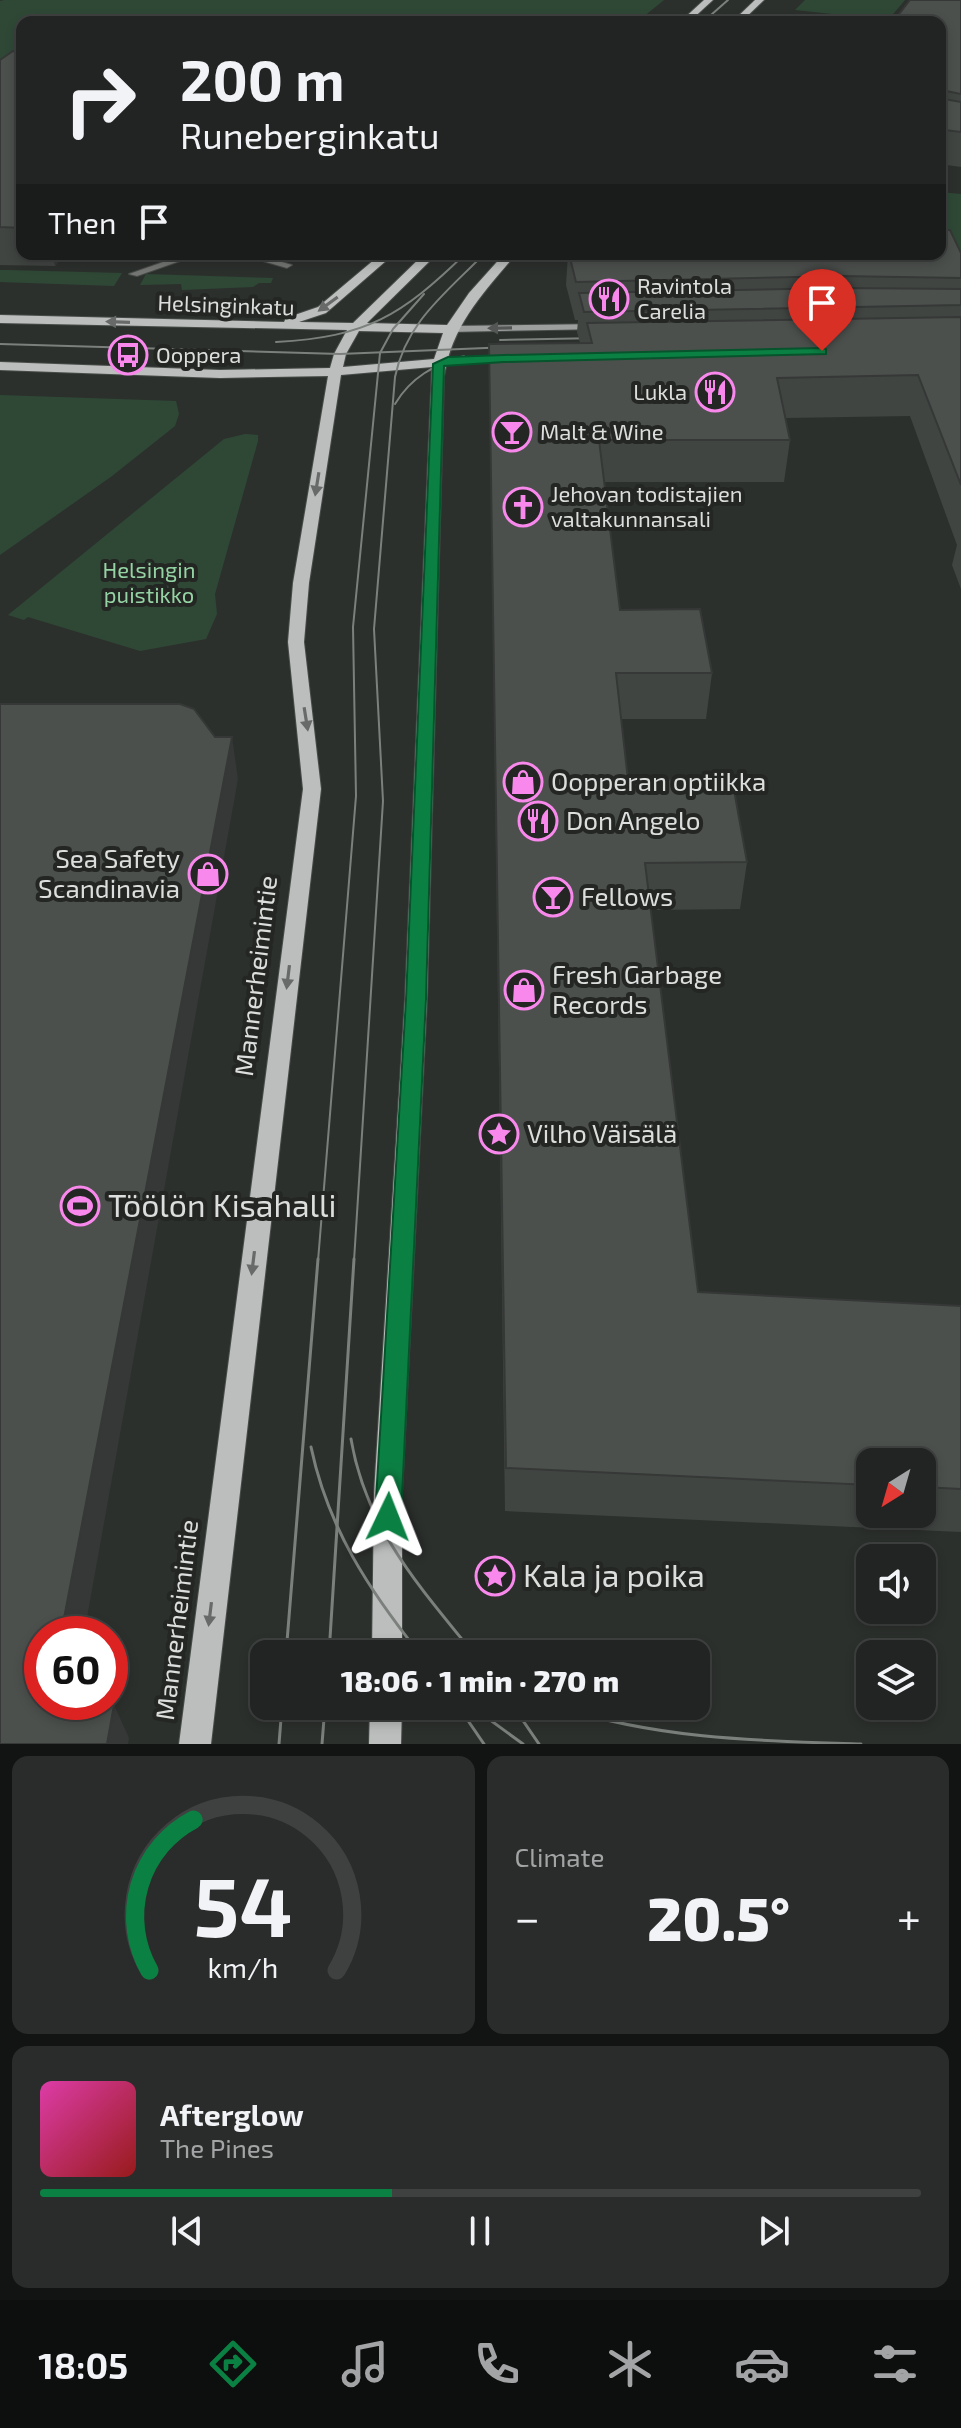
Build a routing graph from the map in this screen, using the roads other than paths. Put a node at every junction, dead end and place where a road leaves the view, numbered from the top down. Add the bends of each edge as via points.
1 (709, 0) edge
2 (760, 0) edge
3 (691, 16) edge
4 (743, 16) edge
5 (142, 260) edge
6 (177, 260) edge
7 (267, 260) edge
8 (381, 260) edge
9 (425, 260) edge
10 (505, 260) edge
11 (287, 265) dead end
12 (0, 319) edge
13 (252, 326) junction
14 (619, 326) edge
15 (354, 329) junction
16 (450, 329) junction
17 (520, 358) edge
18 (439, 362) junction
19 (0, 366) edge
20 (335, 374) junction
21 (387, 1640) edge
22 (386, 1720) edge
23 (195, 1744) edge
24 (385, 1744) edge

1 - 3 main road
2 - 4 main road
5 - 6 street via 134,274
7 - 11 street
8 -> 13 main road via 317,313
9 - 15 main road, Mannerheimintie
10 - 16 main road
13 -> 12 main road, Helsinginkatu
13 - 15 main road, Helsinginkatu
14 -> 16 main road
15 - 16 main road, Helsinginkatu
15 - 20 main road, Mannerheimintie
16 - 18 main road
17 - 18 main road
18 - 20 main road
18 - 21 main road via 416,999 388,1493
19 - 20 main road
20 -> 23 main road, Mannerheimintie via 296,642 312,789
22 - 24 main road

